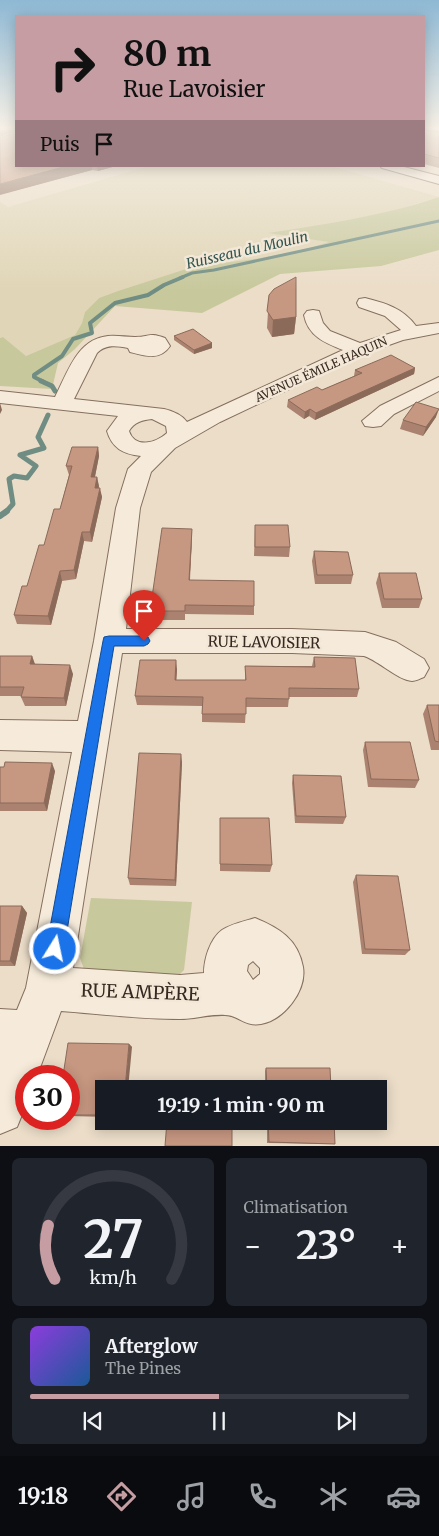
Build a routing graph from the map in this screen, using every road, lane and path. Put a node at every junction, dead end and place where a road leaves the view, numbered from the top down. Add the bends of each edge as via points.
1 (365, 303) dead end
2 (313, 315) dead end
3 (439, 328) edge
4 (411, 332) junction
5 (138, 343) dead end
6 (362, 350) junction
7 (439, 383) edge
8 (0, 396) edge
9 (64, 404) junction
10 (234, 408) junction
11 (158, 414) junction
12 (373, 421) dead end
13 (170, 442) junction
14 (127, 449) junction
15 (109, 641) junction
16 (413, 668) dead end
17 (0, 735) edge
18 (93, 737) junction
19 (48, 988) junction
20 (232, 992) dead end
21 (15, 1033) edge
22 (0, 1110) edge

1 - 4 street via 390,310
2 - 6 street via 313,321 322,334
3 - 4 street, AVENUE ÉMILE HAQUIN
4 - 6 street, AVENUE ÉMILE HAQUIN
5 - 9 street via 104,341 94,344
6 - 10 street, AVENUE ÉMILE HAQUIN
7 - 12 street via 387,410
8 - 9 street
9 - 11 street
9 - 14 street
10 - 11 street, AVENUE ÉMILE HAQUIN
10 - 13 street, AVENUE ÉMILE HAQUIN
11 - 13 street via 172,418 179,428
11 - 14 street via 133,416 126,420 118,430
13 - 14 street
13 - 14 street via 147,449
14 - 15 street via 128,508
15 - 16 street, RUE LAVOISIER via 365,644
15 - 18 street
17 - 18 street
18 - 19 street
19 - 20 street, RUE AMPÈRE via 180,997
19 - 21 street
21 - 22 street

